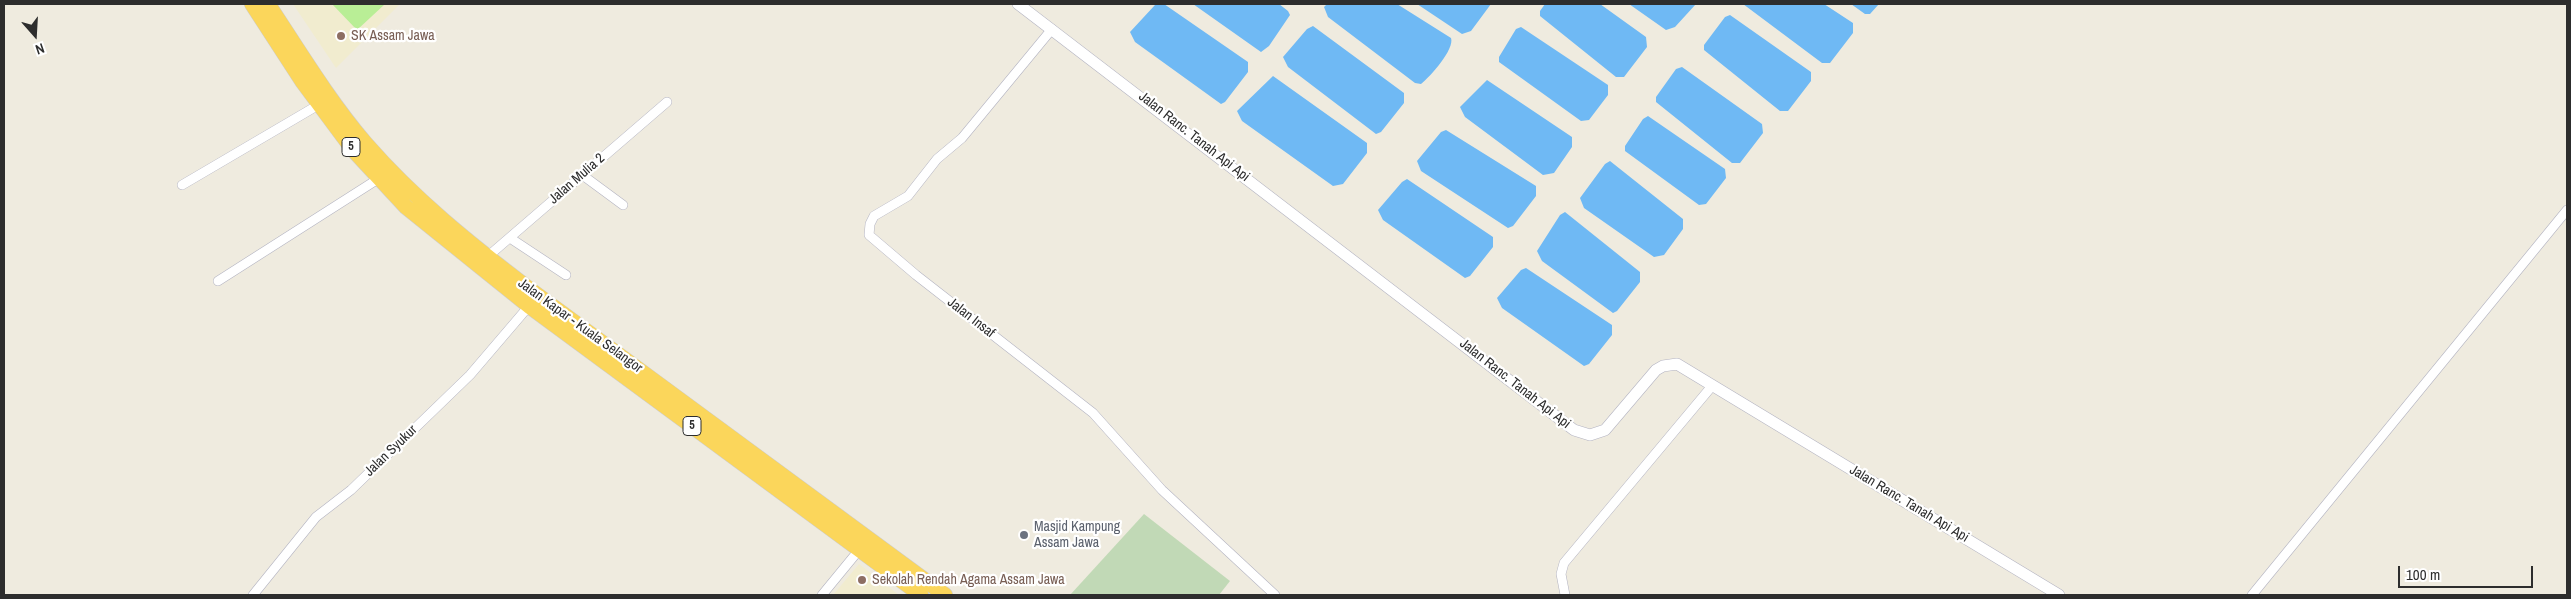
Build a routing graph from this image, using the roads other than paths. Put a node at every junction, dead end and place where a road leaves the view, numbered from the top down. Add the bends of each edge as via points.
1 (252, 4) edge
2 (268, 4) edge
3 (1018, 4) edge
4 (1052, 29) junction
5 (667, 102) dead end
6 (320, 104) junction
7 (581, 174) junction
8 (378, 179) junction
9 (182, 184) dead end
10 (623, 205) dead end
11 (2567, 210) edge
12 (510, 238) junction
13 (482, 262) junction
14 (566, 275) dead end
15 (218, 281) dead end
16 (529, 306) junction
17 (1712, 386) junction
18 (859, 550) junction
19 (253, 595) edge
20 (822, 595) edge
21 (921, 595) edge
22 (945, 595) edge
23 (1275, 595) edge
24 (1565, 595) edge
25 (2059, 595) edge
26 (2252, 595) edge

1 - 6 highway, Jalan Kapar - Kuala Selangor / 5
2 - 13 highway, Jalan Kapar - Kuala Selangor / 5 via 313,73 365,143
3 - 4 street, Jalan Ranc. Tanah Api Api
4 - 17 street, Jalan Ranc. Tanah Api Api via 1574,430 1590,435 1606,430 1656,370 1663,366 1677,364
4 - 23 street, Jalan Insaf via 962,138 937,159 908,196 874,216 869,235 1093,413 1162,490
5 - 7 street, Jalan Mulia 2
6 - 8 highway, Jalan Kapar - Kuala Selangor / 5
6 - 9 street
7 - 10 street
7 - 12 street, Jalan Mulia 2
8 - 13 highway, Jalan Kapar - Kuala Selangor / 5 via 406,207
8 - 15 street
11 - 26 street
12 - 13 street, Jalan Mulia 2
12 - 14 street
13 - 16 highway, Jalan Kapar - Kuala Selangor / 5
13 - 22 highway, Jalan Kapar - Kuala Selangor / 5
16 - 18 highway, Jalan Kapar - Kuala Selangor / 5
16 - 19 street, Jalan Syukur via 470,375 351,490 316,517
17 - 24 street via 1564,562 1561,574
17 - 25 street, Jalan Ranc. Tanah Api Api
18 - 20 street
18 - 21 highway, Jalan Kapar - Kuala Selangor / 5

